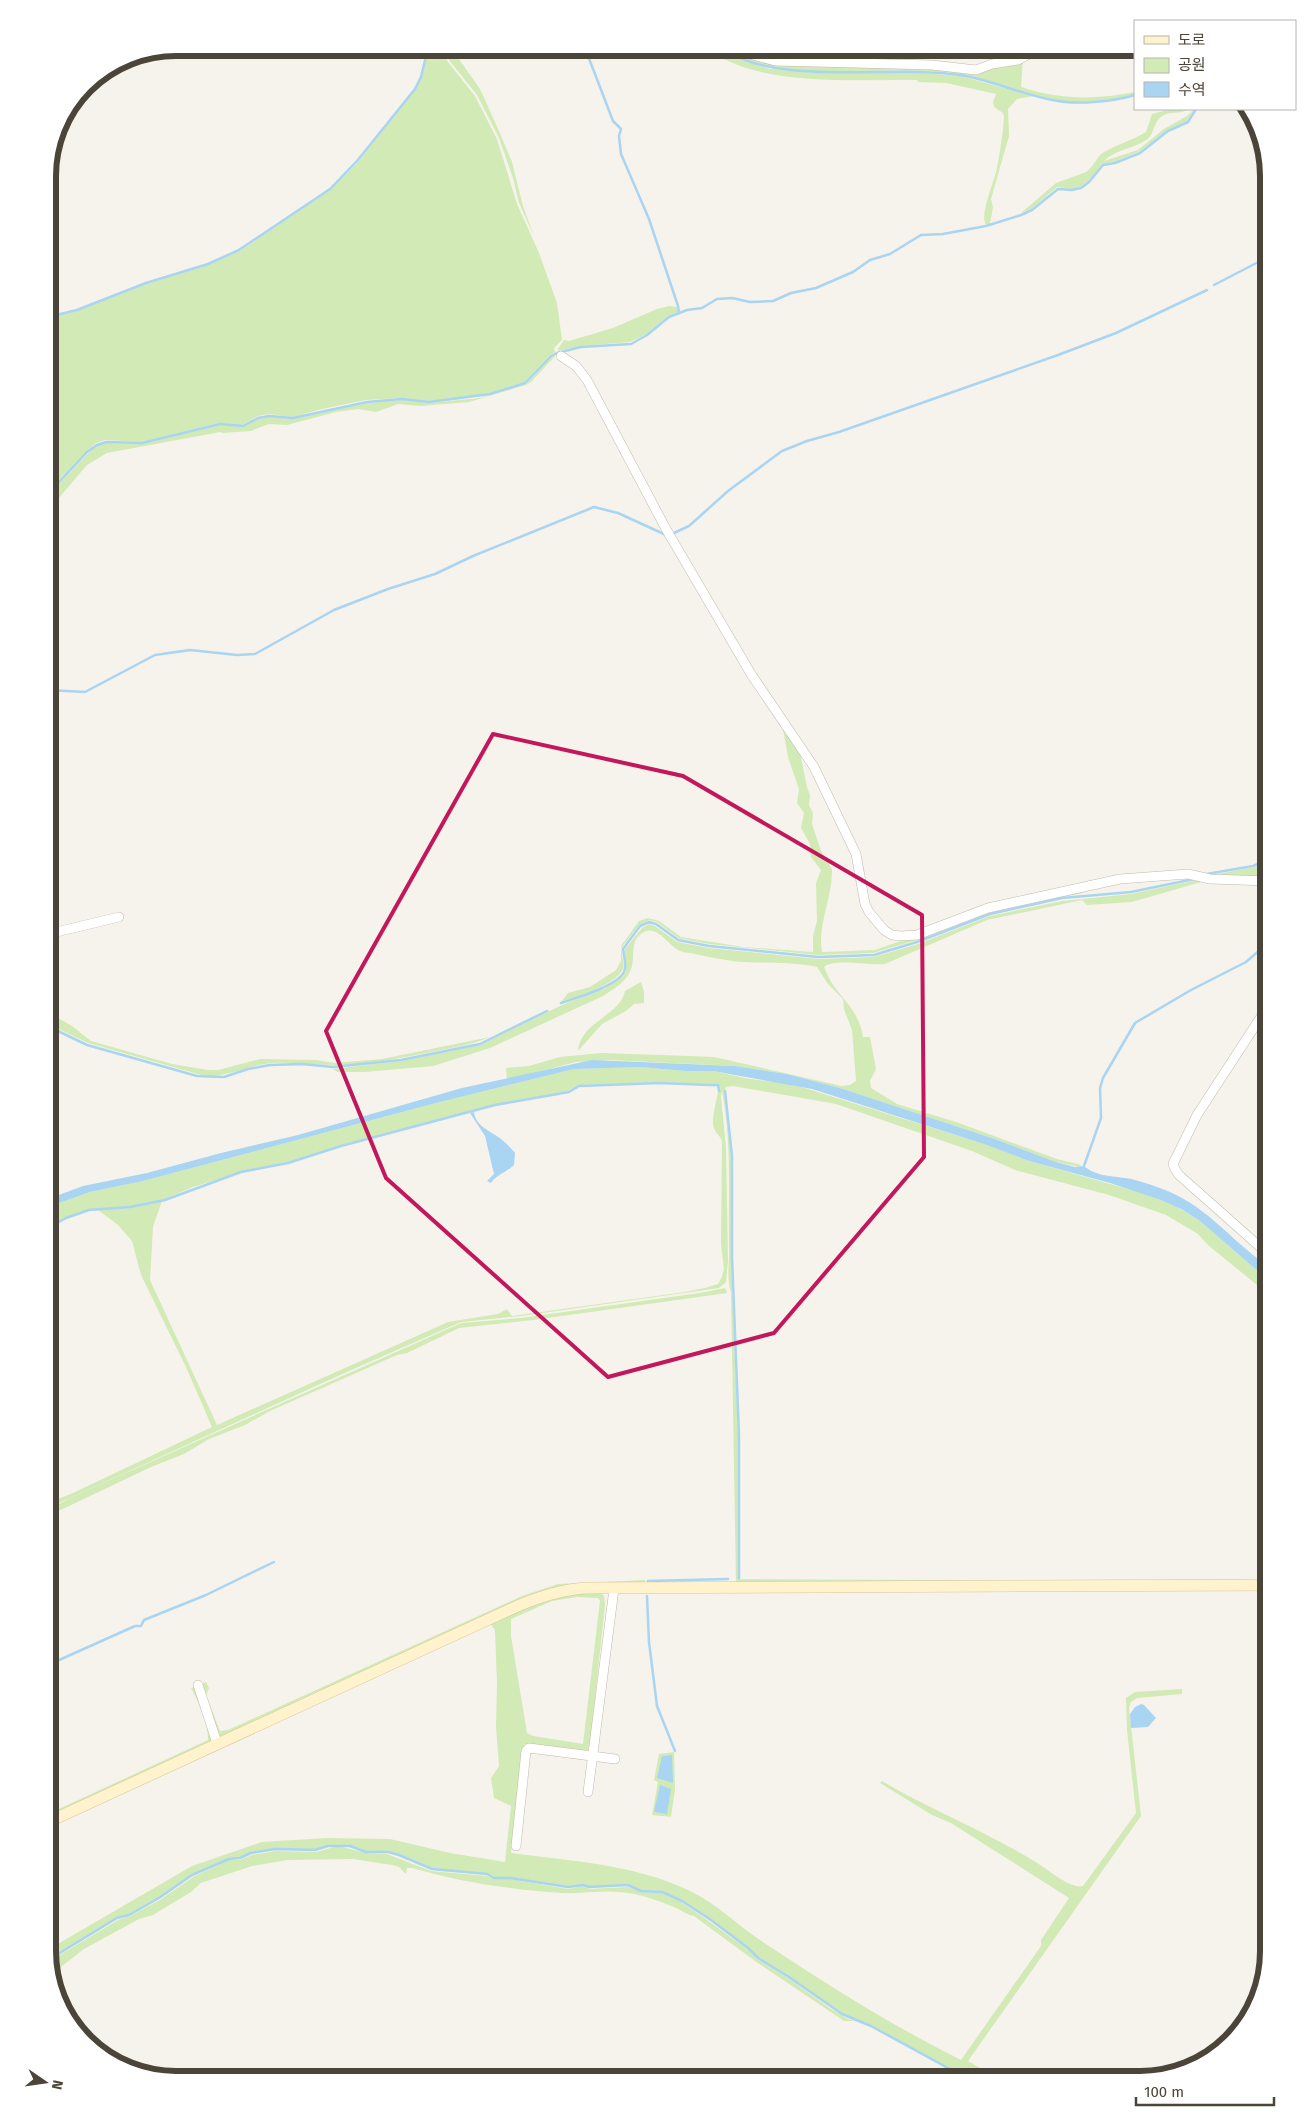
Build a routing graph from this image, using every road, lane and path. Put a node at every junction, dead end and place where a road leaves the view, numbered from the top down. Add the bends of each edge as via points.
1 (758, 57) edge
2 (1024, 57) edge
3 (561, 356) dead end
4 (1260, 881) edge
5 (119, 916) dead end
6 (57, 932) edge
7 (1260, 1018) edge
8 (1260, 1247) edge
9 (1260, 1585) edge
10 (614, 1589) junction
11 (198, 1686) dead end
12 (217, 1743) junction
13 (592, 1755) junction
14 (614, 1758) dead end
15 (588, 1792) dead end
16 (56, 1818) edge
17 (516, 1846) dead end

1 - 2 street via 774,61 932,65 976,70
3 - 4 street via 576,366 587,380 666,529 751,674 814,767 856,854 865,904 884,930 892,935 917,935 988,908 1120,879 1188,874
5 - 6 street
7 - 8 street via 1197,1115 1174,1164 1179,1175
9 - 10 street
10 - 12 street via 572,1589 540,1596
10 - 13 street
11 - 12 street
12 - 16 street
13 - 14 street
13 - 15 street
13 - 17 street via 531,1748 526,1751

